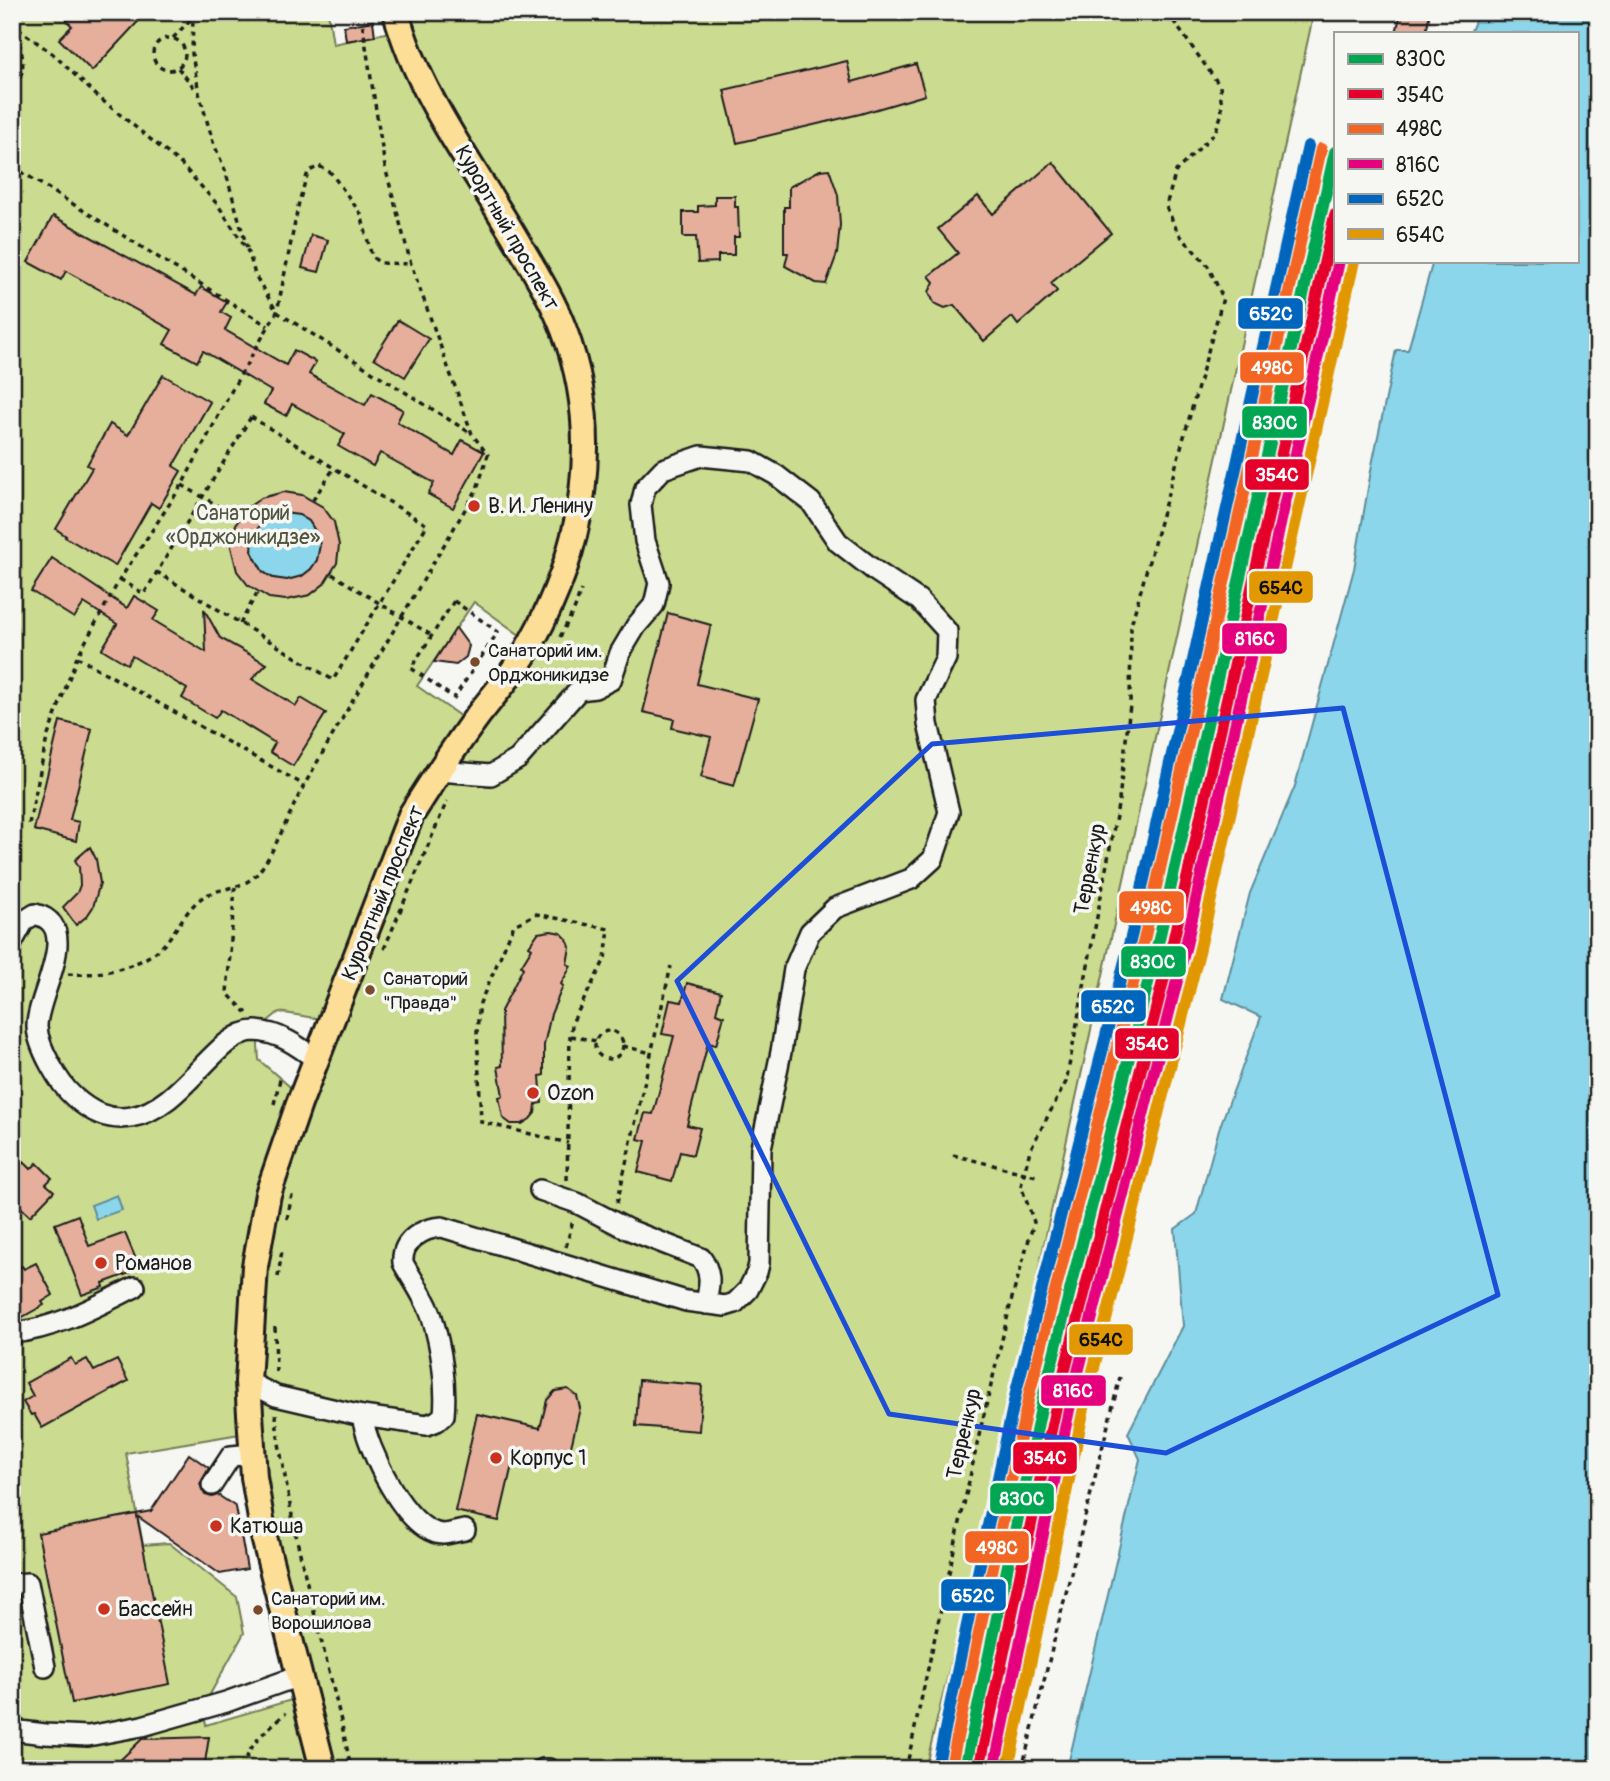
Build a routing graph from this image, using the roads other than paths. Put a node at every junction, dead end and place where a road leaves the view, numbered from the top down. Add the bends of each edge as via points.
1 (396, 12) edge
2 (450, 772) junction
3 (12, 943) edge
4 (317, 1060) junction
5 (540, 1190) dead end
6 (135, 1287) dead end
7 (706, 1304) junction
8 (12, 1332) edge
9 (248, 1382) junction
10 (362, 1416) junction
11 (253, 1454) junction
12 (212, 1485) dead end
13 (465, 1530) dead end
14 (12, 1584) edge
15 (45, 1667) dead end
16 (299, 1676) junction
17 (12, 1730) edge
18 (323, 1769) edge
19 (543, 1769) edge
20 (549, 1769) edge

1 - 2 main road, Курортный проспект via 415,65 549,296 578,375 586,431 577,525 562,581 532,642
2 - 4 main road, Курортный проспект via 411,815
2 - 7 street via 491,775 518,759 579,690 611,680 620,653 654,605 659,583 645,541 641,505 645,488 663,469 701,456 751,461 776,475 811,502 838,541 919,600 947,631 946,658 926,700 949,812 933,859 911,878 835,908 810,932 794,969 761,1148 759,1264 742,1299 725,1306
3 - 4 street via 24,921 35,914 55,927 52,973 37,1025 44,1050 70,1094 90,1111 116,1119 145,1115 176,1095 222,1046 249,1032 288,1039
4 - 9 main road, Курортный проспект via 268,1194 255,1266
5 - 7 street via 701,1258 710,1278
6 - 8 street via 59,1322
7 - 10 street via 442,1227 428,1228 407,1245 403,1264 431,1315 444,1415 427,1425
9 - 10 street via 276,1396
9 - 11 main road, Курортный проспект
10 - 13 street via 398,1502 419,1525 442,1534
11 - 12 street via 231,1456
11 - 16 main road, Курортный проспект via 264,1537
14 - 15 street via 28,1583
16 - 17 street via 142,1726 88,1736
16 - 18 main road, Курортный проспект
19 - 20 street

